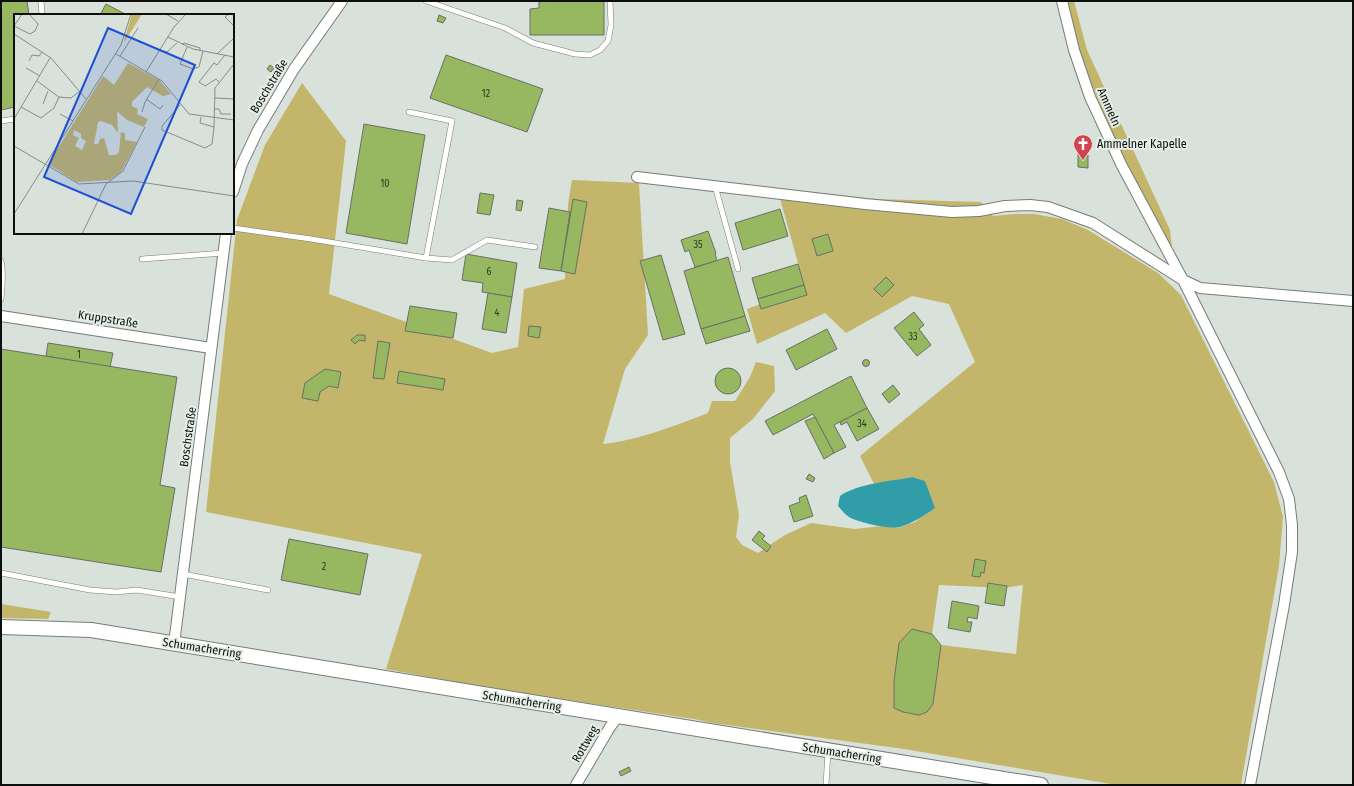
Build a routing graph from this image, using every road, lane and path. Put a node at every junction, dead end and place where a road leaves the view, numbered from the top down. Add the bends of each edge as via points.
1 (41, 1) edge
2 (342, 1) edge
3 (426, 1) edge
4 (610, 1) edge
5 (1062, 1) edge
6 (42, 14) edge
7 (410, 112) dead end
8 (14, 120) edge
9 (1, 121) edge
10 (637, 177) dead end
11 (715, 186) junction
12 (234, 189) edge
13 (234, 228) edge
14 (226, 234) edge
15 (535, 247) dead end
16 (225, 253) junction
17 (426, 258) junction
18 (142, 259) dead end
19 (1, 261) edge
20 (738, 269) dead end
21 (1183, 280) junction
22 (1, 299) edge
23 (1353, 301) edge
24 (1, 316) edge
25 (211, 348) junction
26 (1, 573) edge
27 (183, 574) junction
28 (268, 590) dead end
29 (180, 597) junction
30 (1, 627) edge
31 (174, 644) junction
32 (618, 716) junction
33 (828, 750) junction
34 (576, 785) edge
35 (826, 785) edge
36 (1042, 785) edge
37 (1250, 785) edge

1 - 6 lane
2 - 12 street, Boschstraße via 294,69 258,130
3 - 4 lane via 504,28 533,43 575,54 590,55 600,50 608,41 611,25
5 - 21 street, Ammeln via 1074,50 1090,97 1121,164
7 - 17 lane via 452,121
8 - 9 lane
10 - 11 street
11 - 20 lane
11 - 21 street via 952,212 1024,205 1048,207 1093,223
13 - 17 lane
14 - 16 street, Boschstraße
15 - 17 lane via 487,240 452,260
16 - 18 lane
16 - 25 street, Boschstraße
19 - 22 lane
21 - 23 street via 1200,288
21 - 37 street, Ammeln via 1279,472 1289,499 1292,552
24 - 25 street, Kruppstraße
25 - 27 street, Boschstraße
26 - 29 lane via 90,590 137,590
27 - 28 lane
27 - 29 street, Boschstraße
29 - 31 street, Boschstraße
30 - 31 main road, Schumacherring via 91,630
31 - 32 main road, Schumacherring
32 - 33 main road, Schumacherring
32 - 34 street, Rottweg
33 - 35 lane
33 - 36 main road, Schumacherring

